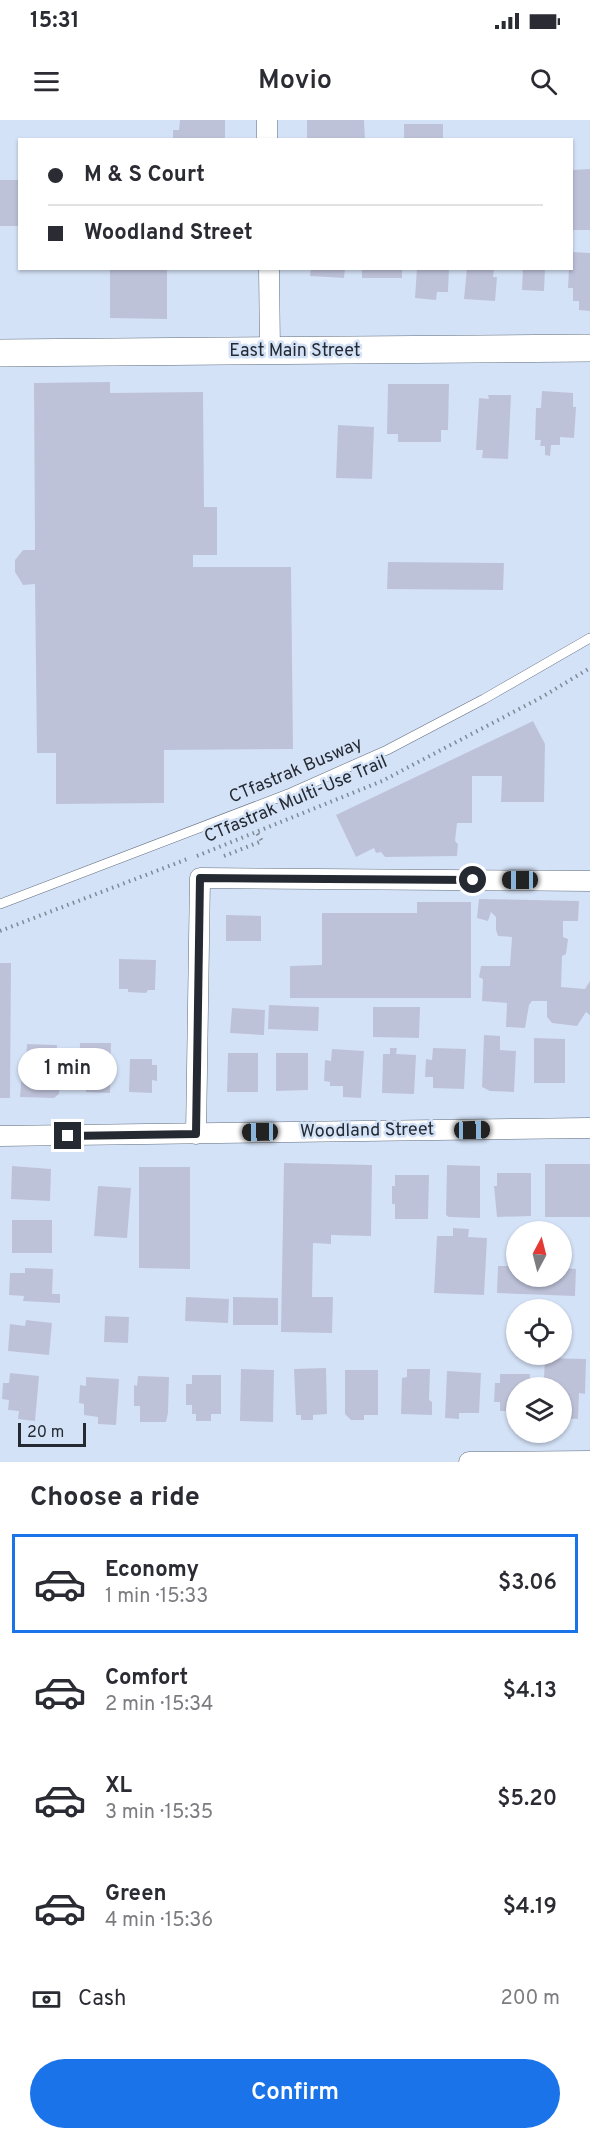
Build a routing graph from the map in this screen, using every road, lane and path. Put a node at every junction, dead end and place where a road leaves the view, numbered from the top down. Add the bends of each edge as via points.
1 (267, 120) edge
2 (267, 138) edge
3 (269, 270) edge
4 (590, 348) edge
5 (270, 351) junction
6 (0, 353) edge
7 (590, 638) edge
8 (590, 668) edge
9 (257, 833) junction
10 (207, 878) junction
11 (590, 881) edge
12 (0, 904) edge
13 (0, 931) edge
14 (590, 1128) edge
15 (196, 1134) junction
16 (0, 1136) edge
17 (590, 1461) edge
18 (469, 1462) edge

1 - 2 street
3 - 5 street
4 - 5 main road, East Main Street
5 - 6 main road, East Main Street
7 - 12 lane, CTfastrak Busway via 493,695 387,750 288,794
8 - 9 path, CTfastrak Multi-Use Trail via 382,781
9 - 10 path via 262,841 216,859
9 - 13 path, CTfastrak Multi-Use Trail
10 - 11 street
10 - 15 street
14 - 15 street, Woodland Street
15 - 16 street, Woodland Street
17 - 18 street

